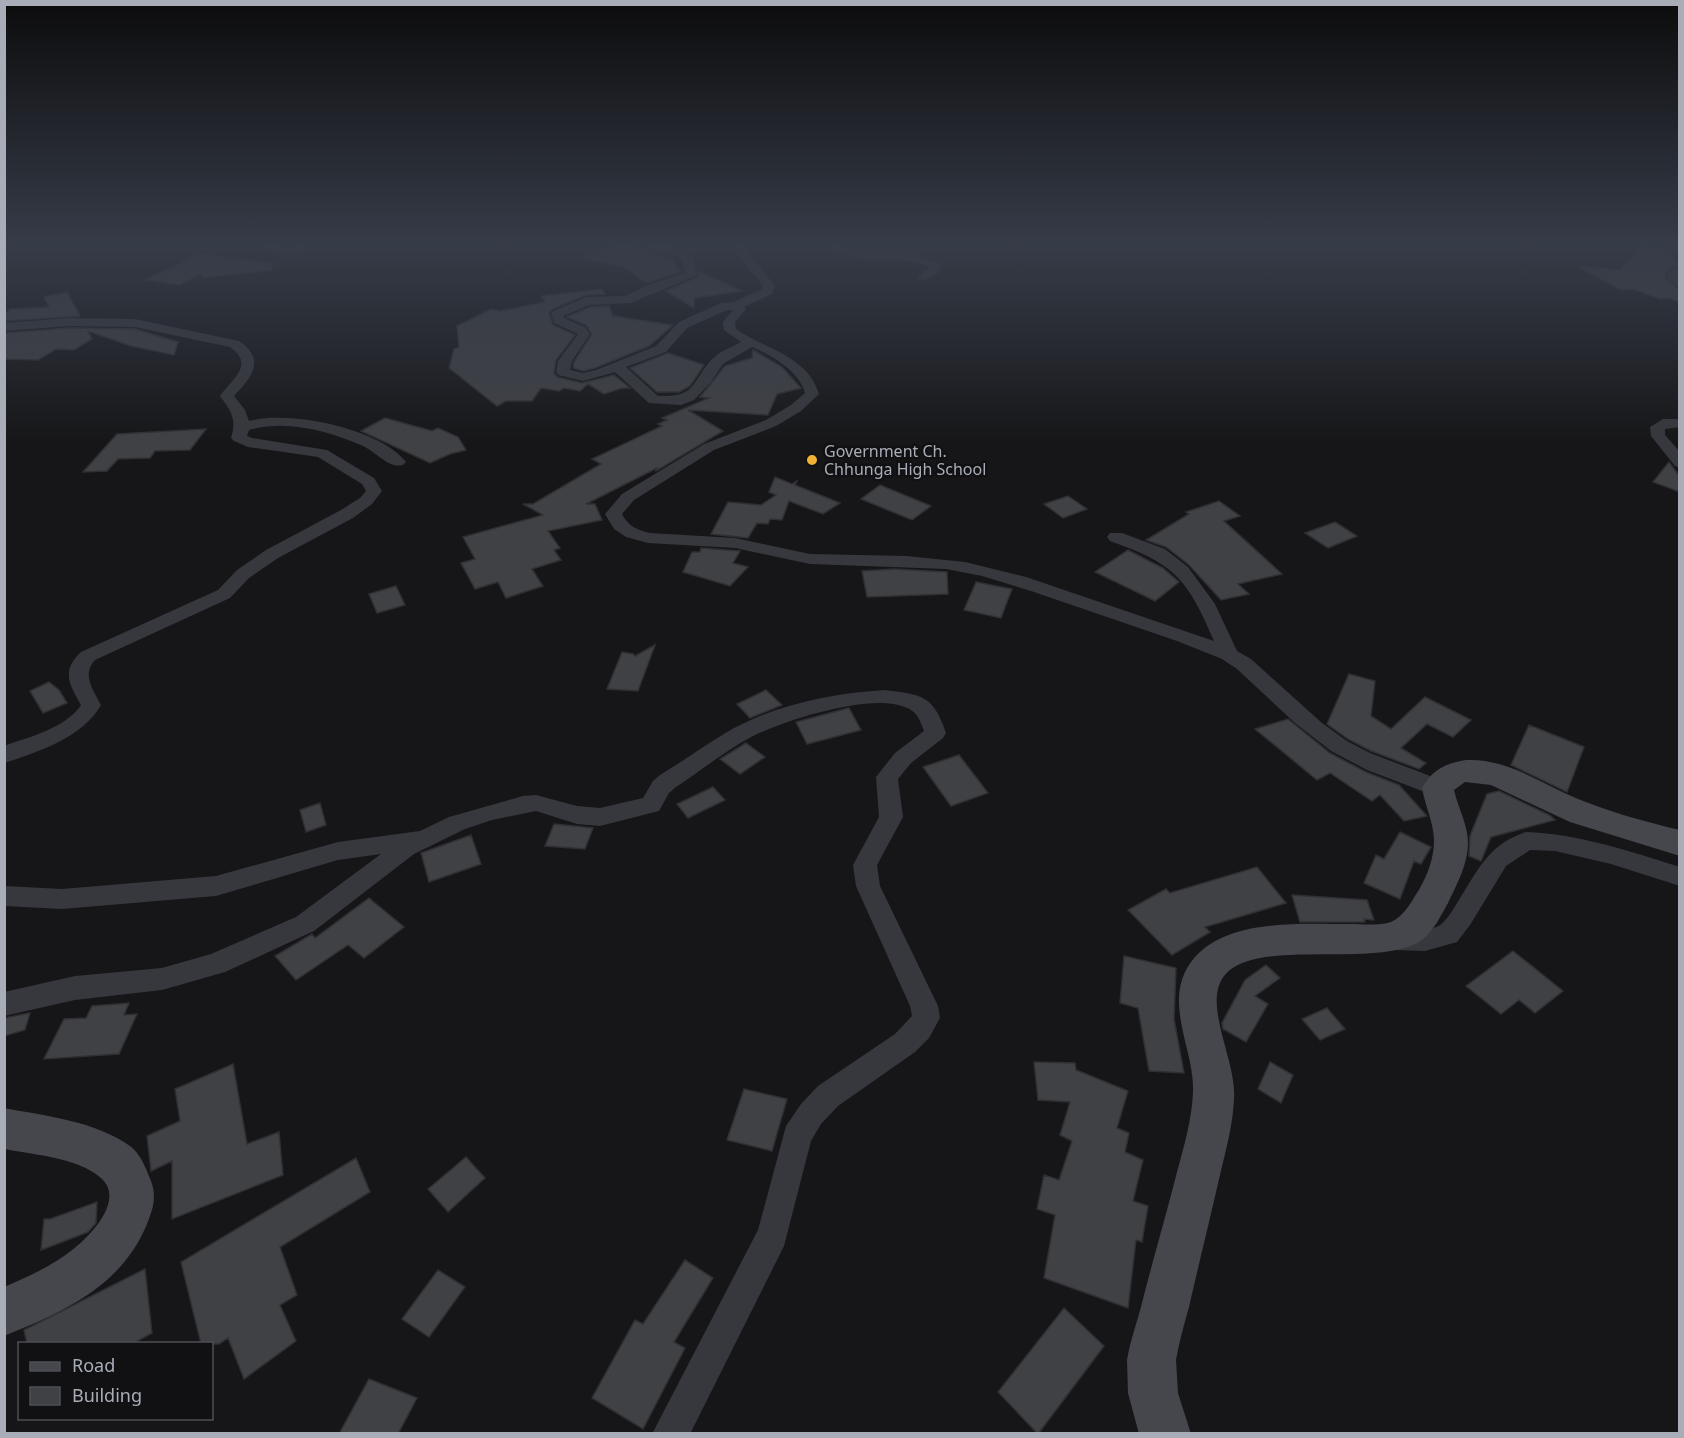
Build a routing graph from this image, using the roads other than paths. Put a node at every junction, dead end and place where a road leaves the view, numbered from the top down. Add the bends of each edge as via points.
1 (563, 311) edge
2 (713, 311) edge
3 (738, 311) edge
4 (4, 327) edge
5 (751, 342) junction
6 (617, 366) junction
7 (1680, 423) edge
8 (242, 427) junction
9 (398, 462) dead end
10 (1680, 463) edge
11 (1116, 537) dead end
12 (1229, 655) junction
13 (4, 755) edge
14 (1438, 788) junction
15 (429, 837) junction
16 (1680, 843) edge
17 (1680, 877) edge
18 (4, 897) edge
19 (1387, 939) junction
20 (4, 1004) edge
21 (4, 1128) edge
22 (4, 1312) edge
23 (670, 1434) edge
24 (1165, 1434) edge

1 - 6 street via 556,314 558,320 584,332 565,361 563,372 583,377
2 - 6 street via 688,322 661,349
3 - 5 street via 729,322 730,330
4 - 8 street via 69,322 135,323 234,344 248,361 245,377 227,396 242,418
5 - 6 street via 718,361 706,379 681,401 654,400
5 - 12 street via 771,350 804,378 812,394 778,419 709,447 628,497 613,514 624,530 652,539 742,544 790,557 879,559 965,567 1018,581
7 - 10 street via 1657,427 1658,436
8 - 9 street via 278,421 338,432 368,443
8 - 13 street via 239,438 248,442 310,450 332,458 368,481 374,491 347,514 272,554 243,574 224,594 88,656 81,663 78,681 91,705 88,713 62,730
11 - 12 street via 1171,561 1188,577
12 - 14 street via 1340,747
14 - 16 street via 1446,777 1459,772 1495,774 1567,808
14 - 19 street via 1451,844 1442,882 1421,918 1407,931
15 - 18 street via 339,850 216,886 62,898
15 - 20 street via 406,848 305,924 216,964 162,979 75,988
15 - 23 street via 457,823 523,804 536,803 600,817 651,805 663,785 747,730 825,705 864,697 896,696 912,701 935,721 935,733 903,758 887,777 891,817 865,865 868,886 926,1018 905,1043 828,1096 797,1136 773,1235
17 - 19 street via 1612,855 1555,842 1526,841 1498,859 1448,934 1425,940
19 - 24 street via 1247,944 1223,954 1206,971 1198,997 1214,1099 1151,1366 1154,1409
21 - 22 street via 89,1148 116,1162 134,1197 127,1220 87,1269

